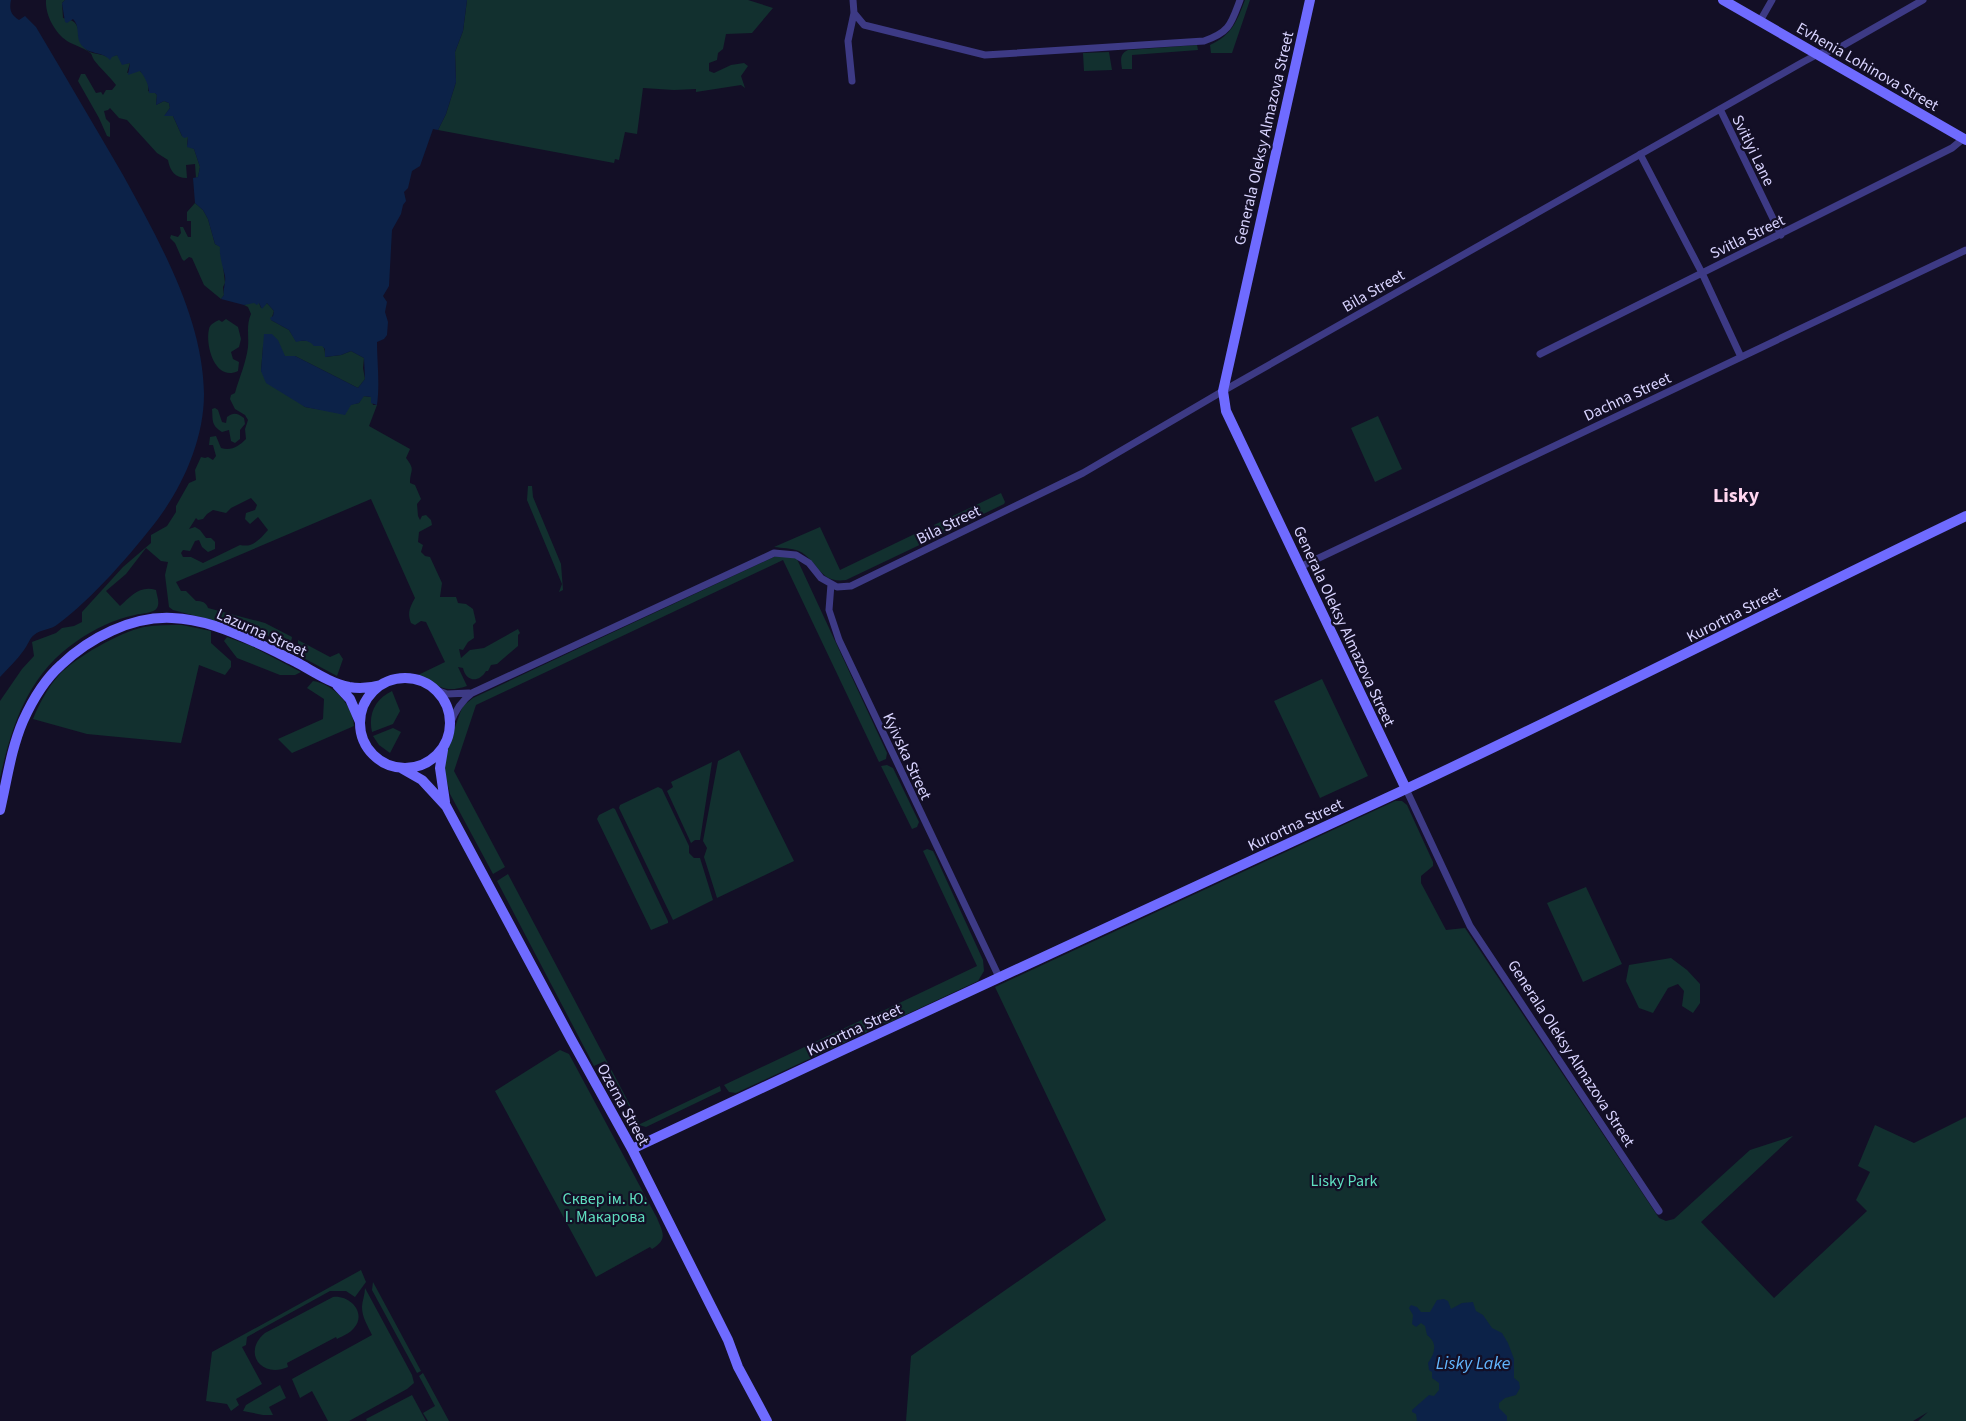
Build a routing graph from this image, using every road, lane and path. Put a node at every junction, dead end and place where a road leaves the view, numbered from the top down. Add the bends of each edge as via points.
1 (853, 0) edge
2 (1240, 0) edge
3 (1310, 0) edge
4 (1772, 0) edge
5 (1923, 0) edge
6 (1727, 1) edge
7 (854, 13) junction
8 (1760, 21) junction
9 (1818, 54) junction
10 (852, 81) dead end
11 (1720, 109) junction
12 (1965, 139) edge
13 (1640, 154) junction
14 (1780, 235) junction
15 (1966, 250) edge
16 (1702, 273) junction
17 (1540, 354) dead end
18 (1741, 357) junction
19 (1223, 391) junction
20 (1966, 516) edge
21 (1300, 567) junction
22 (831, 584) junction
23 (332, 681) junction
24 (381, 685) junction
25 (436, 690) junction
26 (472, 693) junction
27 (360, 722) junction
28 (450, 724) junction
29 (445, 745) junction
30 (401, 768) junction
31 (1406, 789) junction
32 (446, 806) junction
33 (0, 810) edge
34 (999, 977) junction
35 (632, 1149) junction
36 (1659, 1211) dead end
37 (767, 1421) edge

1 - 7 street
2 - 7 street via 1233,21 1221,35 1204,41 985,55 864,25
3 - 19 street, Generala Oleksy Almazova Street
4 - 8 street
5 - 9 street, Bila Street via 1837,49
6 - 8 street, Evhenia Lohinova Street
7 - 10 street via 848,41
8 - 9 street, Evhenia Lohinova Street
9 - 11 street, Bila Street
9 - 12 street, Evhenia Lohinova Street
11 - 13 street, Bila Street
11 - 14 street, Svitlyi Lane
12 - 14 street, Svitla Street
13 - 16 street
13 - 19 street, Bila Street
14 - 16 street, Svitla Street
15 - 18 street, Dachna Street
16 - 17 street, Svitla Street
16 - 18 street
18 - 21 street, Dachna Street
19 - 21 street, Generala Oleksy Almazova Street via 1226,411
19 - 22 street, Bila Street via 1065,482 851,586
20 - 31 street, Kurortna Street
21 - 31 street, Generala Oleksy Almazova Street
22 - 26 street via 796,555 774,553
22 - 34 street, Kyivska Street via 829,610 839,640
23 - 24 street, Lazurna Street via 353,688
23 - 27 street, Lazurna Street via 350,699
23 - 33 street, Lazurna Street via 253,641 196,621 154,619 116,629 82,648 43,685 22,723
24 - 25 street via 406,678 422,681
24 - 27 street via 368,697
25 - 26 street
25 - 28 street via 447,705
26 - 28 street via 454,712
27 - 30 street via 370,751
28 - 29 street
29 - 30 street via 423,764
29 - 32 street, Ozerna Street via 440,768
30 - 32 street, Ozerna Street via 422,780
31 - 34 street, Kurortna Street
31 - 36 street, Generala Oleksy Almazova Street via 1470,926
32 - 35 street, Ozerna Street
34 - 35 street, Kurortna Street
35 - 37 street, Ozerna Street

